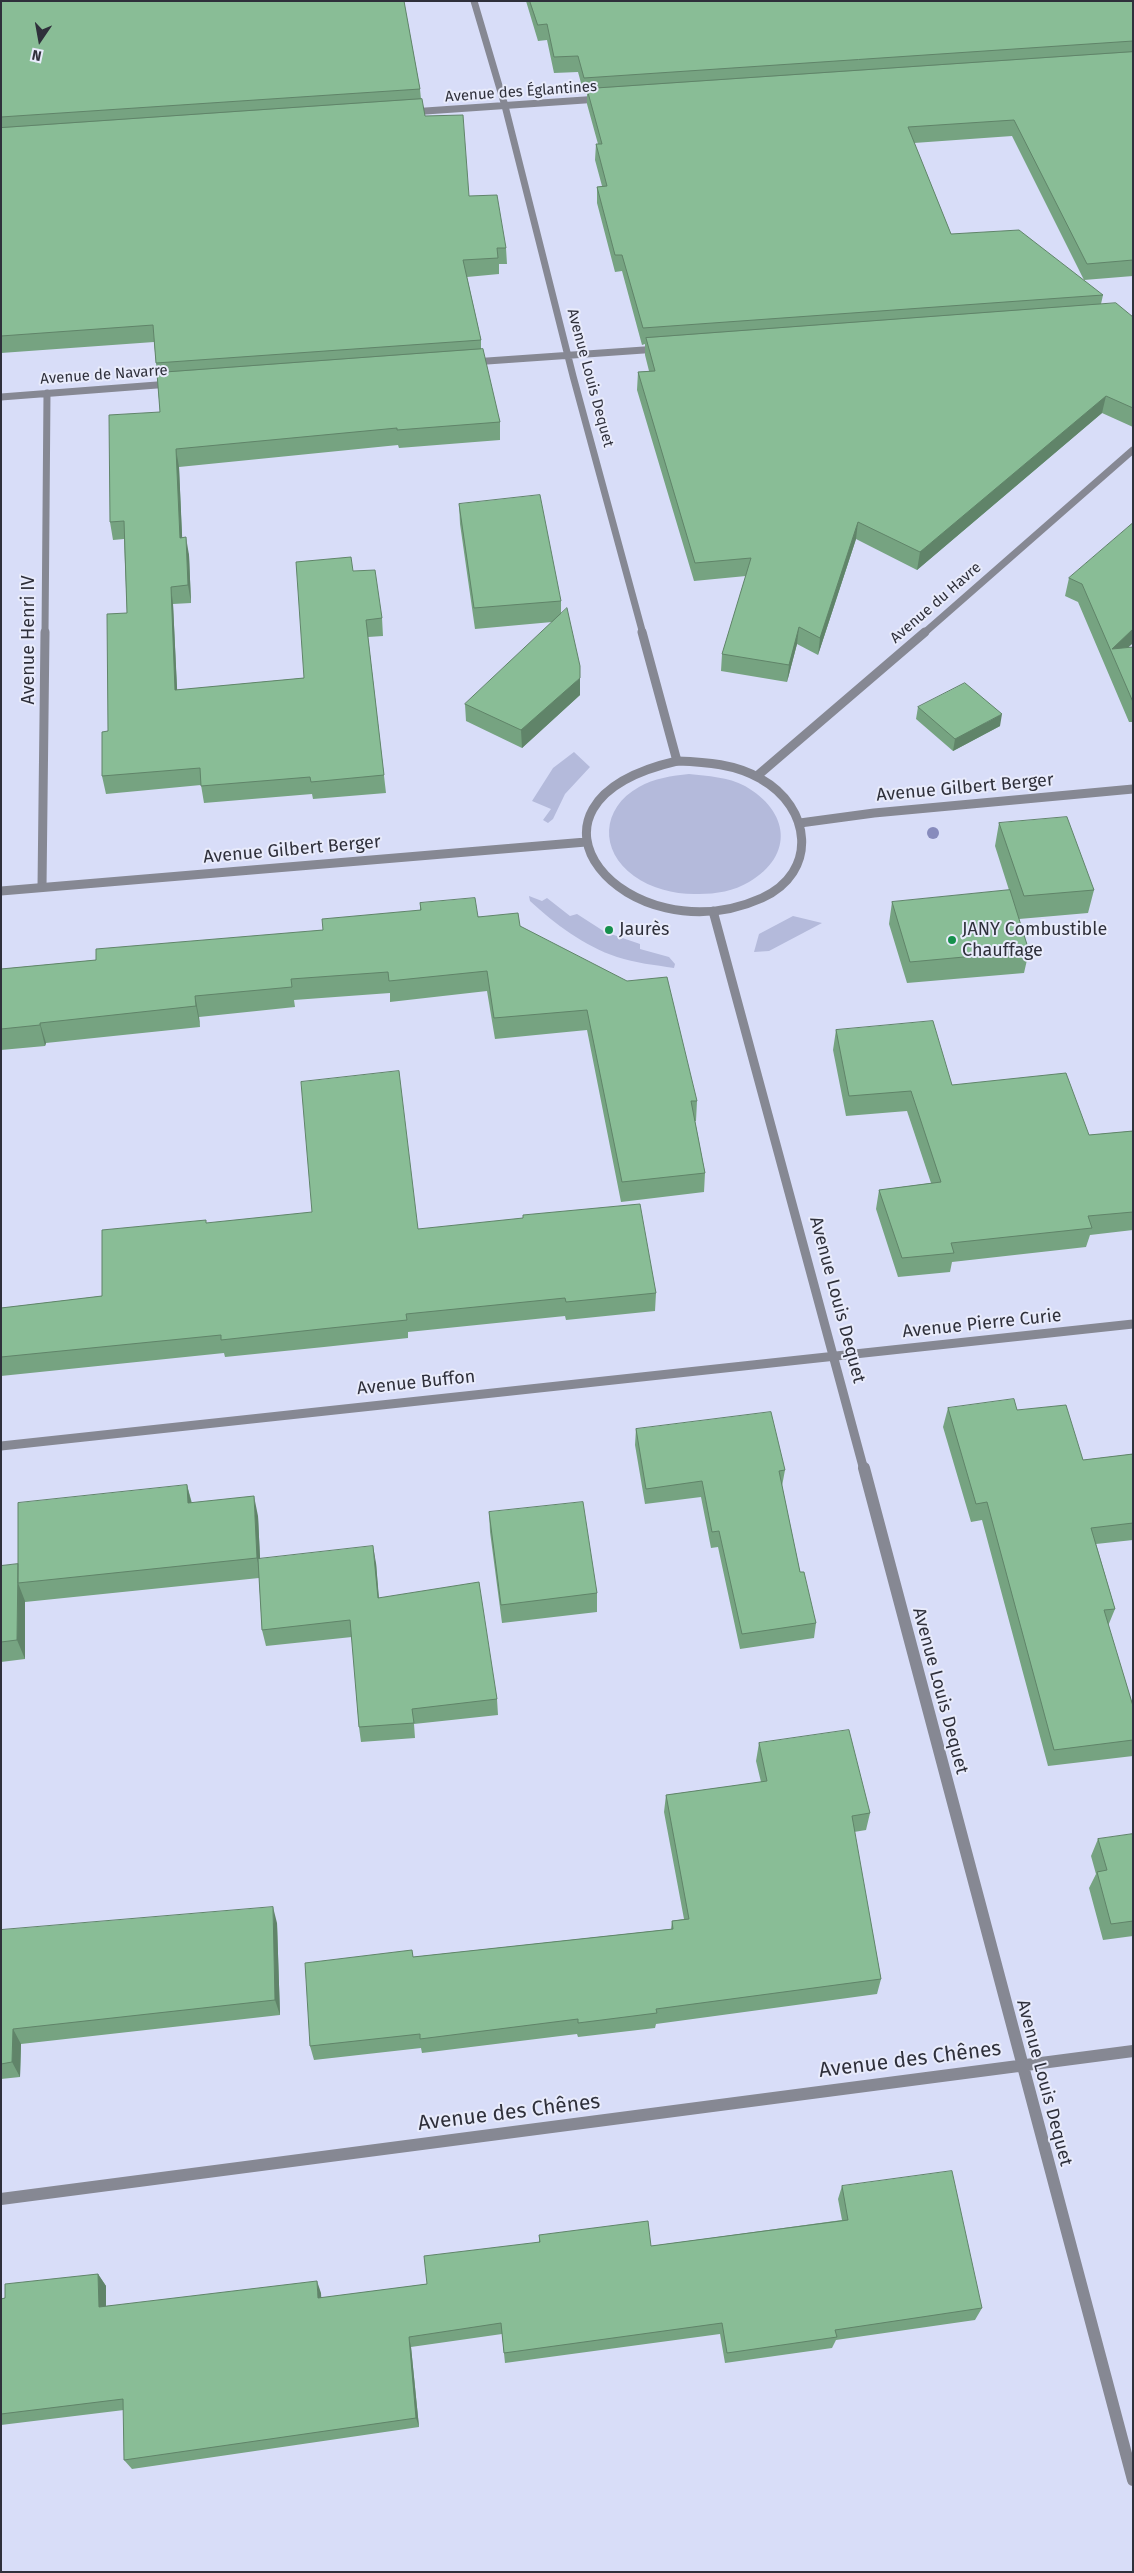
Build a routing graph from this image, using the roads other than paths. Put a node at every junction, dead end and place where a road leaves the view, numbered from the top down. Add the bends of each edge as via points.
1 (474, 1) edge
2 (605, 99) edge
3 (505, 106) junction
4 (406, 112) edge
5 (667, 348) edge
6 (568, 355) junction
7 (460, 363) edge
8 (175, 384) edge
9 (47, 393) junction
10 (1, 397) edge
11 (1133, 450) edge
12 (677, 761) junction
13 (757, 776) junction
14 (1133, 789) edge
15 (800, 823) junction
16 (586, 842) junction
17 (42, 887) junction
18 (1, 891) edge
19 (713, 912) junction
20 (1133, 1324) edge
21 (834, 1356) junction
22 (1, 1446) edge
23 (1133, 2051) edge
24 (1021, 2066) junction
25 (1, 2200) edge
26 (1133, 2480) edge

1 - 3 street, Avenue Louis Dequet
2 - 3 street, Avenue des Églantines
3 - 4 street, Avenue des Églantines
3 - 6 street, Avenue Louis Dequet
5 - 6 street
6 - 7 street
6 - 12 street, Avenue Louis Dequet
8 - 9 street, Avenue de Navarre
9 - 10 street, Avenue de Navarre
9 - 17 street, Avenue Henri IV
11 - 13 street, Avenue du Havre
12 - 13 street via 705,761
12 - 16 street via 646,768 620,780 600,798 588,819
13 - 15 street via 790,802
14 - 15 street, Avenue Gilbert Berger
15 - 19 street via 804,839 799,860 786,879 766,895 740,906
16 - 17 street, Avenue Gilbert Berger
16 - 19 street via 595,865 615,886 635,898 675,911
17 - 18 street, Avenue Gilbert Berger
19 - 21 street, Avenue Louis Dequet
20 - 21 street, Avenue Pierre Curie
21 - 22 street, Avenue Buffon
21 - 24 street, Avenue Louis Dequet
23 - 24 street, Avenue des Chênes
24 - 25 street, Avenue des Chênes
24 - 26 street, Avenue Louis Dequet

